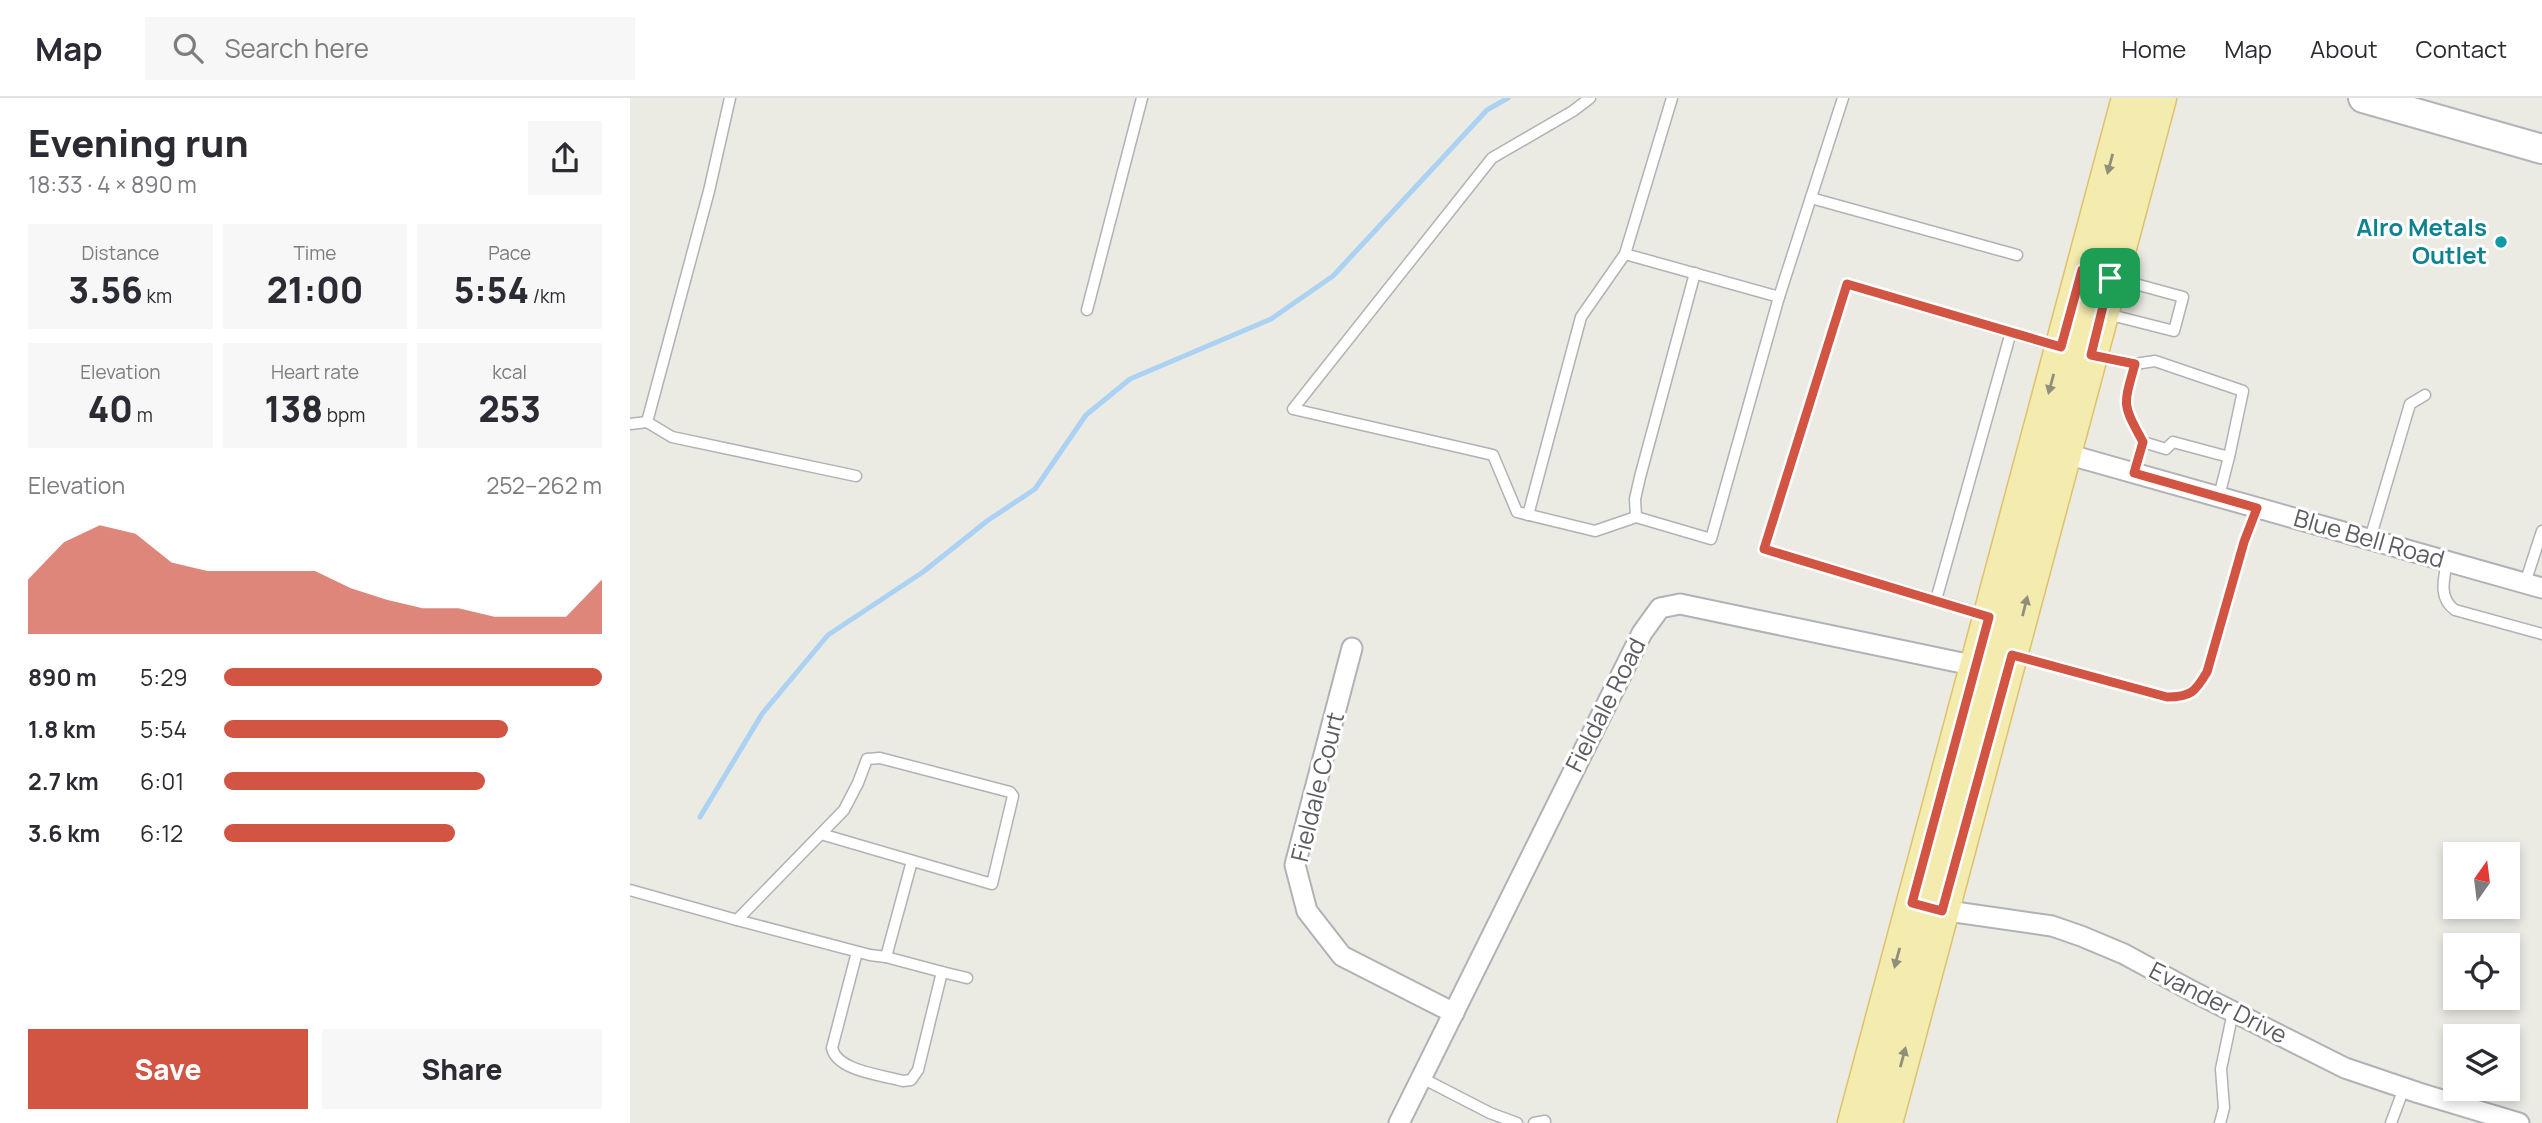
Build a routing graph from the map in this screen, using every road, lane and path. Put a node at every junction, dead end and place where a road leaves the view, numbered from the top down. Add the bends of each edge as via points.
1 (730, 98) edge
2 (1142, 98) edge
3 (1590, 98) edge
4 (1672, 98) edge
5 (1843, 98) edge
6 (2128, 98) edge
7 (2160, 98) edge
8 (2362, 98) edge
9 (2542, 149) edge
10 (1811, 198) junction
11 (1625, 254) junction
12 (2017, 255) dead end
13 (1695, 273) junction
14 (2096, 274) junction
15 (1779, 297) junction
16 (2087, 308) junction
17 (1087, 310) dead end
18 (2011, 332) junction
19 (2076, 351) junction
20 (2135, 364) junction
21 (2425, 395) dead end
22 (647, 422) junction
23 (630, 424) edge
24 (2143, 442) junction
25 (2050, 449) junction
26 (2230, 457) junction
27 (2134, 473) junction
28 (856, 476) dead end
29 (2218, 496) junction
30 (2257, 508) junction
31 (1528, 515) junction
32 (1636, 517) junction
33 (2542, 531) edge
34 (2370, 540) junction
35 (2447, 561) junction
36 (2533, 586) edge
37 (1936, 600) junction
38 (1989, 617) junction
39 (2542, 634) edge
40 (1352, 648) dead end
41 (2010, 664) junction
42 (1976, 666) junction
43 (821, 834) junction
44 (912, 861) junction
45 (630, 890) edge
46 (1912, 903) junction
47 (1942, 911) junction
48 (737, 920) junction
49 (856, 952) junction
50 (886, 957) junction
51 (942, 972) junction
52 (967, 978) dead end
53 (2233, 1012) junction
54 (1454, 1013) junction
55 (1422, 1078) junction
56 (2404, 1088) junction
57 (1545, 1121) dead end
58 (1399, 1123) edge
59 (1517, 1123) edge
60 (1534, 1123) edge
61 (1854, 1123) edge
62 (1886, 1123) edge
63 (2220, 1123) edge
64 (2391, 1123) edge
65 (2519, 1123) edge

1 - 22 lane
2 - 17 lane
3 - 31 lane via 1492,158 1293,409 1493,454 1517,512
4 - 11 lane
5 - 10 lane
6 -> 14 main road
7 - 14 main road
8 - 9 main road
10 - 12 lane
10 - 15 lane
11 - 13 lane
11 - 31 lane via 1581,317
13 - 15 lane
13 - 32 lane via 1640,477
14 - 16 main road
14 - 16 lane via 2183,297 2174,331
15 - 32 lane via 1710,539
16 - 19 main road
18 - 19 lane
18 - 37 lane
18 - 37 lane via 1847,284 1764,549
19 - 20 lane
19 - 25 main road
20 - 24 lane via 2126,410
20 - 26 lane via 2155,361 2243,391
21 - 34 lane via 2410,404
22 - 23 lane
22 - 28 lane via 672,437
24 - 26 lane via 2166,449 2173,442
24 - 27 lane
25 - 27 street, Blue Bell Road
25 - 38 main road
41 -> 25 main road
26 - 29 lane
27 - 29 street, Blue Bell Road
29 - 30 street, Blue Bell Road
30 - 34 street, Blue Bell Road
30 - 41 lane via 2207,672 2196,691 2167,697
31 - 32 lane via 1595,531
33 - 36 lane
34 - 35 street, Blue Bell Road
35 - 36 street, Blue Bell Road
35 - 39 lane via 2443,587 2448,605
37 - 38 lane
38 - 42 main road
40 - 54 street, Fieldale Court via 1295,865 1307,911 1342,956
41 - 42 street, Fieldale Road
41 - 47 main road
42 - 46 main road
42 - 54 street, Fieldale Road via 1680,604 1660,608 1642,633
43 - 44 lane
43 - 44 lane via 844,810 867,759 880,758 1013,796 992,884
43 - 48 lane
44 - 50 lane
45 - 48 lane
46 - 47 street, Evander Drive
46 -> 61 main road
47 - 53 street, Evander Drive via 2052,926 2124,954
62 -> 47 main road
48 - 49 lane
49 - 50 lane
49 - 51 lane via 831,1048 834,1057 842,1065 903,1081 911,1080 918,1070
50 - 51 lane
51 - 52 lane
53 - 56 street, Evander Drive via 2345,1068
53 - 63 lane via 2221,1069 2224,1108
54 - 55 street, Fieldale Road
55 - 58 street, Fieldale Road
55 - 59 lane
56 - 64 lane
56 - 65 street, Evander Drive
57 - 60 lane

